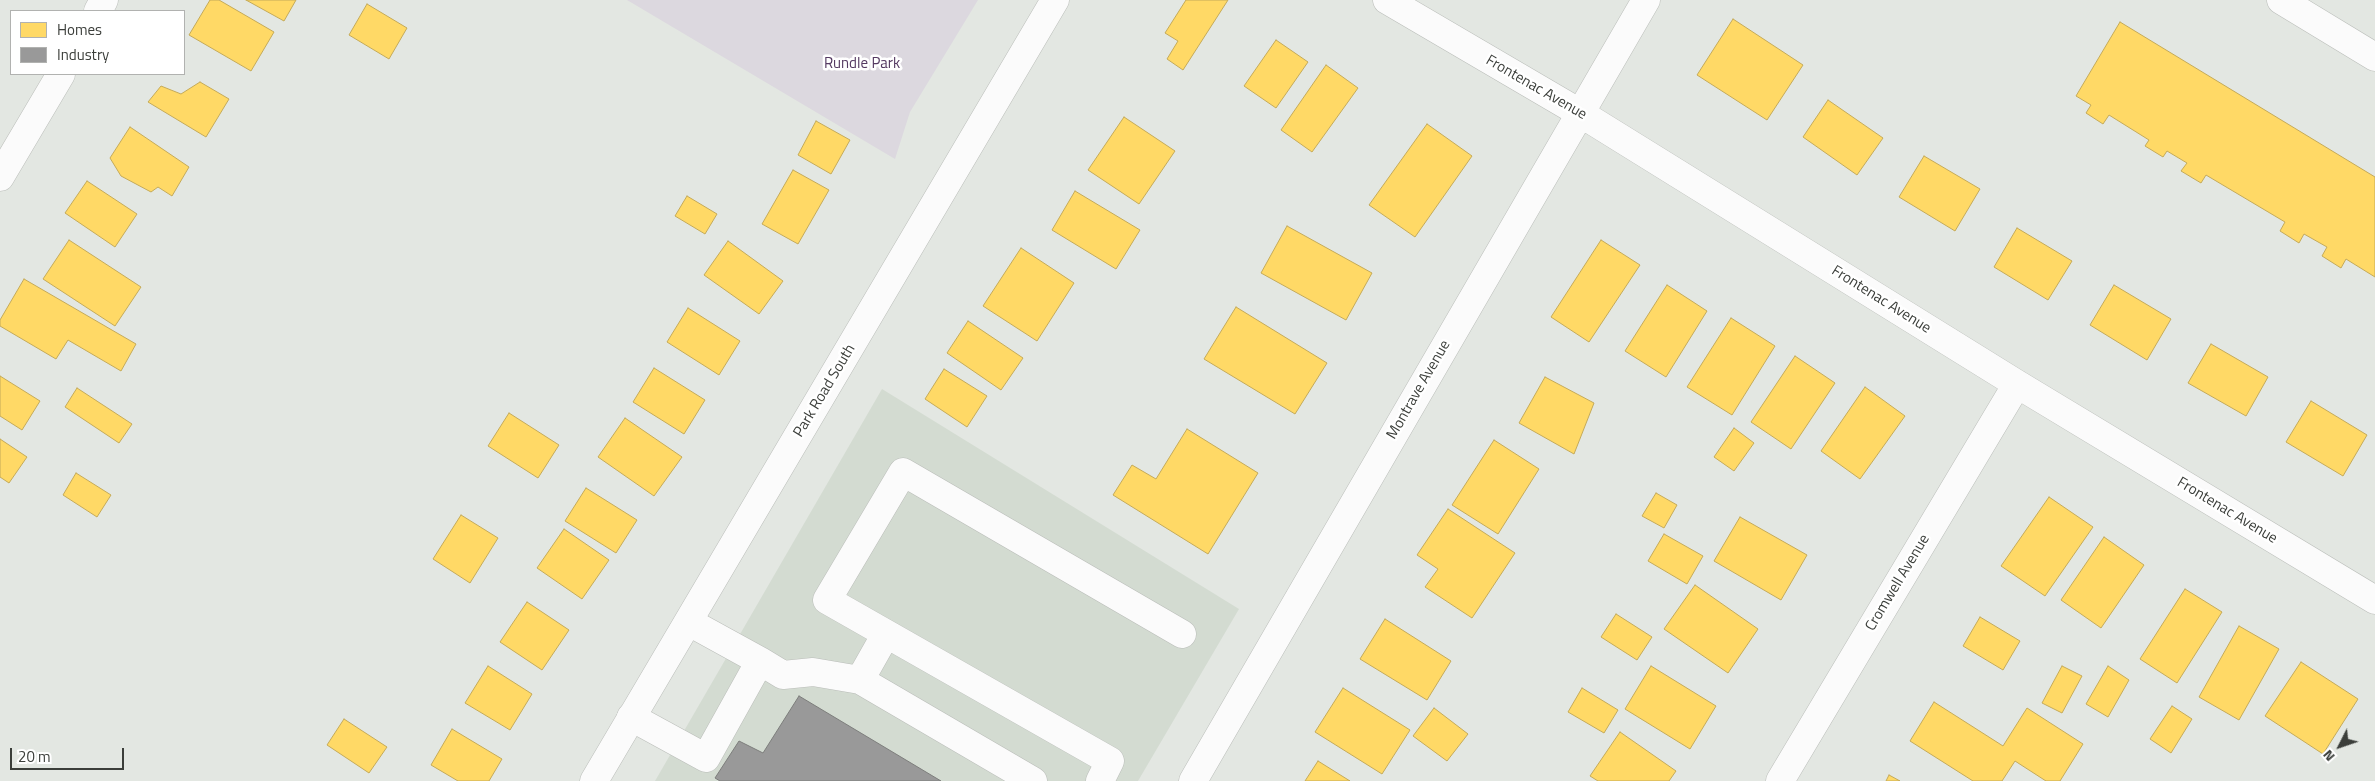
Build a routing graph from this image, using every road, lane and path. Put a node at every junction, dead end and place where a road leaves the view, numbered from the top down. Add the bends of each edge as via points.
1 (1055, 0) edge
2 (1387, 0) edge
3 (1646, 0) edge
4 (2281, 0) edge
5 (2375, 57) edge
6 (60, 75) edge
7 (1580, 113) junction
8 (0, 177) edge
9 (2017, 384) junction
10 (2375, 600) edge
11 (689, 622) junction
12 (886, 634) junction
13 (1182, 634) dead end
14 (760, 661) junction
15 (860, 680) junction
16 (631, 717) junction
17 (601, 779) edge
18 (1033, 781) edge
19 (1100, 781) edge
20 (1193, 781) edge
21 (1780, 781) edge

1 - 11 street, Park Road South
2 - 7 street, Frontenac Avenue
3 - 7 street, Montrave Avenue
4 - 5 street
6 - 8 street
7 - 9 street, Frontenac Avenue
7 - 20 street, Montrave Avenue
9 - 10 street, Frontenac Avenue
9 - 21 street, Cromwell Avenue
11 - 14 street
11 - 16 street, Park Road South
12 - 13 street via 828,600 904,472
12 - 15 street
12 - 19 street via 1110,762
14 - 15 street via 783,675 812,672
14 - 16 street via 706,758
15 - 18 street
16 - 17 street, Park Road South

